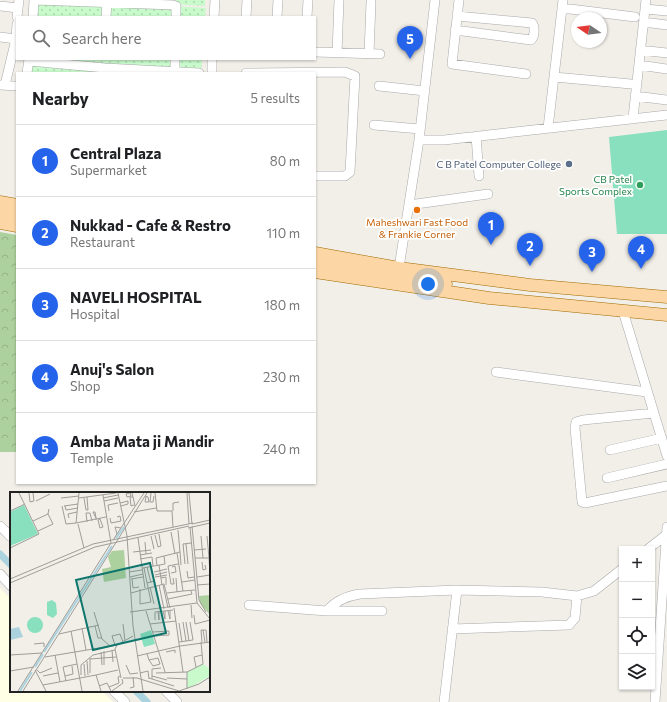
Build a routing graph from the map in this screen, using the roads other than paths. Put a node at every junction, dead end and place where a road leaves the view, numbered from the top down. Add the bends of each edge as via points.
1 (35, 0) edge
2 (215, 0) edge
3 (246, 0) edge
4 (278, 0) edge
5 (308, 0) edge
6 (339, 0) edge
7 (435, 0) edge
8 (459, 0) edge
9 (371, 2) dead end
10 (107, 3) junction
11 (563, 4) edge
12 (646, 4) edge
13 (0, 6) edge
14 (18, 8) edge
15 (667, 11) edge
16 (33, 16) edge
17 (106, 16) edge
18 (176, 16) edge
19 (214, 16) edge
20 (246, 16) edge
21 (277, 16) edge
22 (308, 16) edge
23 (457, 16) junction
24 (636, 17) dead end
25 (644, 22) junction
26 (667, 25) edge
27 (455, 30) junction
28 (0, 37) edge
29 (16, 39) joint
30 (640, 50) junction
31 (316, 52) edge
32 (337, 53) junction
33 (667, 53) edge
34 (369, 54) junction
35 (380, 54) dead end
36 (29, 60) edge
37 (175, 60) edge
38 (212, 60) edge
39 (105, 63) edge
40 (639, 65) junction
41 (667, 69) edge
42 (27, 72) edge
43 (175, 72) joint
44 (212, 72) edge
45 (316, 72) edge
46 (526, 74) dead end
47 (554, 77) junction
48 (631, 84) dead end
49 (2, 85) edge
50 (16, 86) edge
51 (379, 86) dead end
52 (424, 91) junction
53 (635, 96) junction
54 (667, 100) edge
55 (667, 114) edge
56 (633, 118) junction
57 (374, 125) dead end
58 (548, 128) junction
59 (420, 129) junction
60 (476, 136) junction
61 (419, 140) junction
62 (316, 176) edge
63 (479, 176) dead end
64 (488, 194) dead end
65 (0, 202) edge
66 (16, 204) edge
67 (409, 205) junction
68 (0, 208) edge
69 (16, 210) edge
70 (0, 214) edge
71 (16, 217) edge
72 (0, 224) edge
73 (16, 226) edge
74 (316, 253) edge
75 (316, 257) edge
76 (316, 264) edge
77 (316, 272) edge
78 (398, 275) junction
79 (667, 297) edge
80 (667, 304) edge
81 (624, 311) junction
82 (667, 315) edge
83 (496, 372) dead end
84 (647, 392) junction
85 (654, 413) junction
86 (662, 438) junction
87 (610, 450) dead end
88 (667, 456) edge
89 (667, 464) edge
90 (607, 478) dead end
91 (667, 486) edge
92 (0, 526) edge
93 (667, 531) edge
94 (10, 536) edge
95 (651, 546) edge
96 (619, 571) edge
97 (0, 574) edge
98 (10, 585) edge
99 (458, 590) junction
100 (577, 596) junction
101 (249, 605) dead end
102 (326, 611) junction
103 (382, 611) dead end
104 (452, 630) junction
105 (115, 692) edge
106 (167, 692) edge
107 (125, 702) edge
108 (177, 702) edge
109 (444, 702) edge
110 (654, 702) edge

1 - 10 street
1 - 16 street
2 - 19 street
3 - 20 street
4 - 21 street
5 - 22 street
6 - 32 street
7 - 52 street
8 - 23 street
9 - 34 street
10 - 17 street
10 - 18 street via 173,5 176,6
11 - 24 street
11 - 47 street
12 - 15 street
12 - 25 street
13 - 14 street
23 - 27 street
23 - 27 street via 532,23 533,36 530,40
25 - 26 street
25 - 30 street
27 - 46 street via 452,64
28 - 29 street
29 - 49 street
30 - 33 street
30 - 40 street
31 - 32 street
32 - 34 street
34 - 35 street
36 - 39 street
36 - 42 street
37 - 43 street
38 - 44 street
39 - 43 street
40 - 41 street
40 - 53 street
45 - 62 street via 345,72 355,76 350,172 345,176
47 - 48 street
47 - 58 street
49 - 50 street
51 - 52 street
52 - 59 street
53 - 54 street
53 - 56 street
55 - 56 street
56 - 58 street
57 - 59 street
58 - 60 street
59 - 61 street
60 - 61 street
60 - 63 street
61 - 67 street
64 - 67 street
65 - 66 main road
67 - 78 street
68 - 69 main road
70 - 71 main road
72 - 73 main road
74 - 78 main road
75 - 78 main road
76 - 78 main road
77 - 78 main road
78 - 79 main road
78 - 80 main road via 508,287 519,291
78 - 81 main road via 489,298
81 - 82 main road
81 - 84 street
83 - 84 street
84 - 85 street
85 - 86 street
85 - 91 street via 576,422 582,502
86 - 87 street
86 - 88 street
89 - 90 street
92 - 94 street
93 - 95 street
93 - 110 street
96 - 100 street via 594,591
97 - 98 street
99 - 100 street via 542,592
99 - 102 street via 355,595 336,603
99 - 104 street
100 - 104 street via 575,618 569,625
101 - 102 street
102 - 103 street
104 - 109 street
105 - 107 street
106 - 108 street

